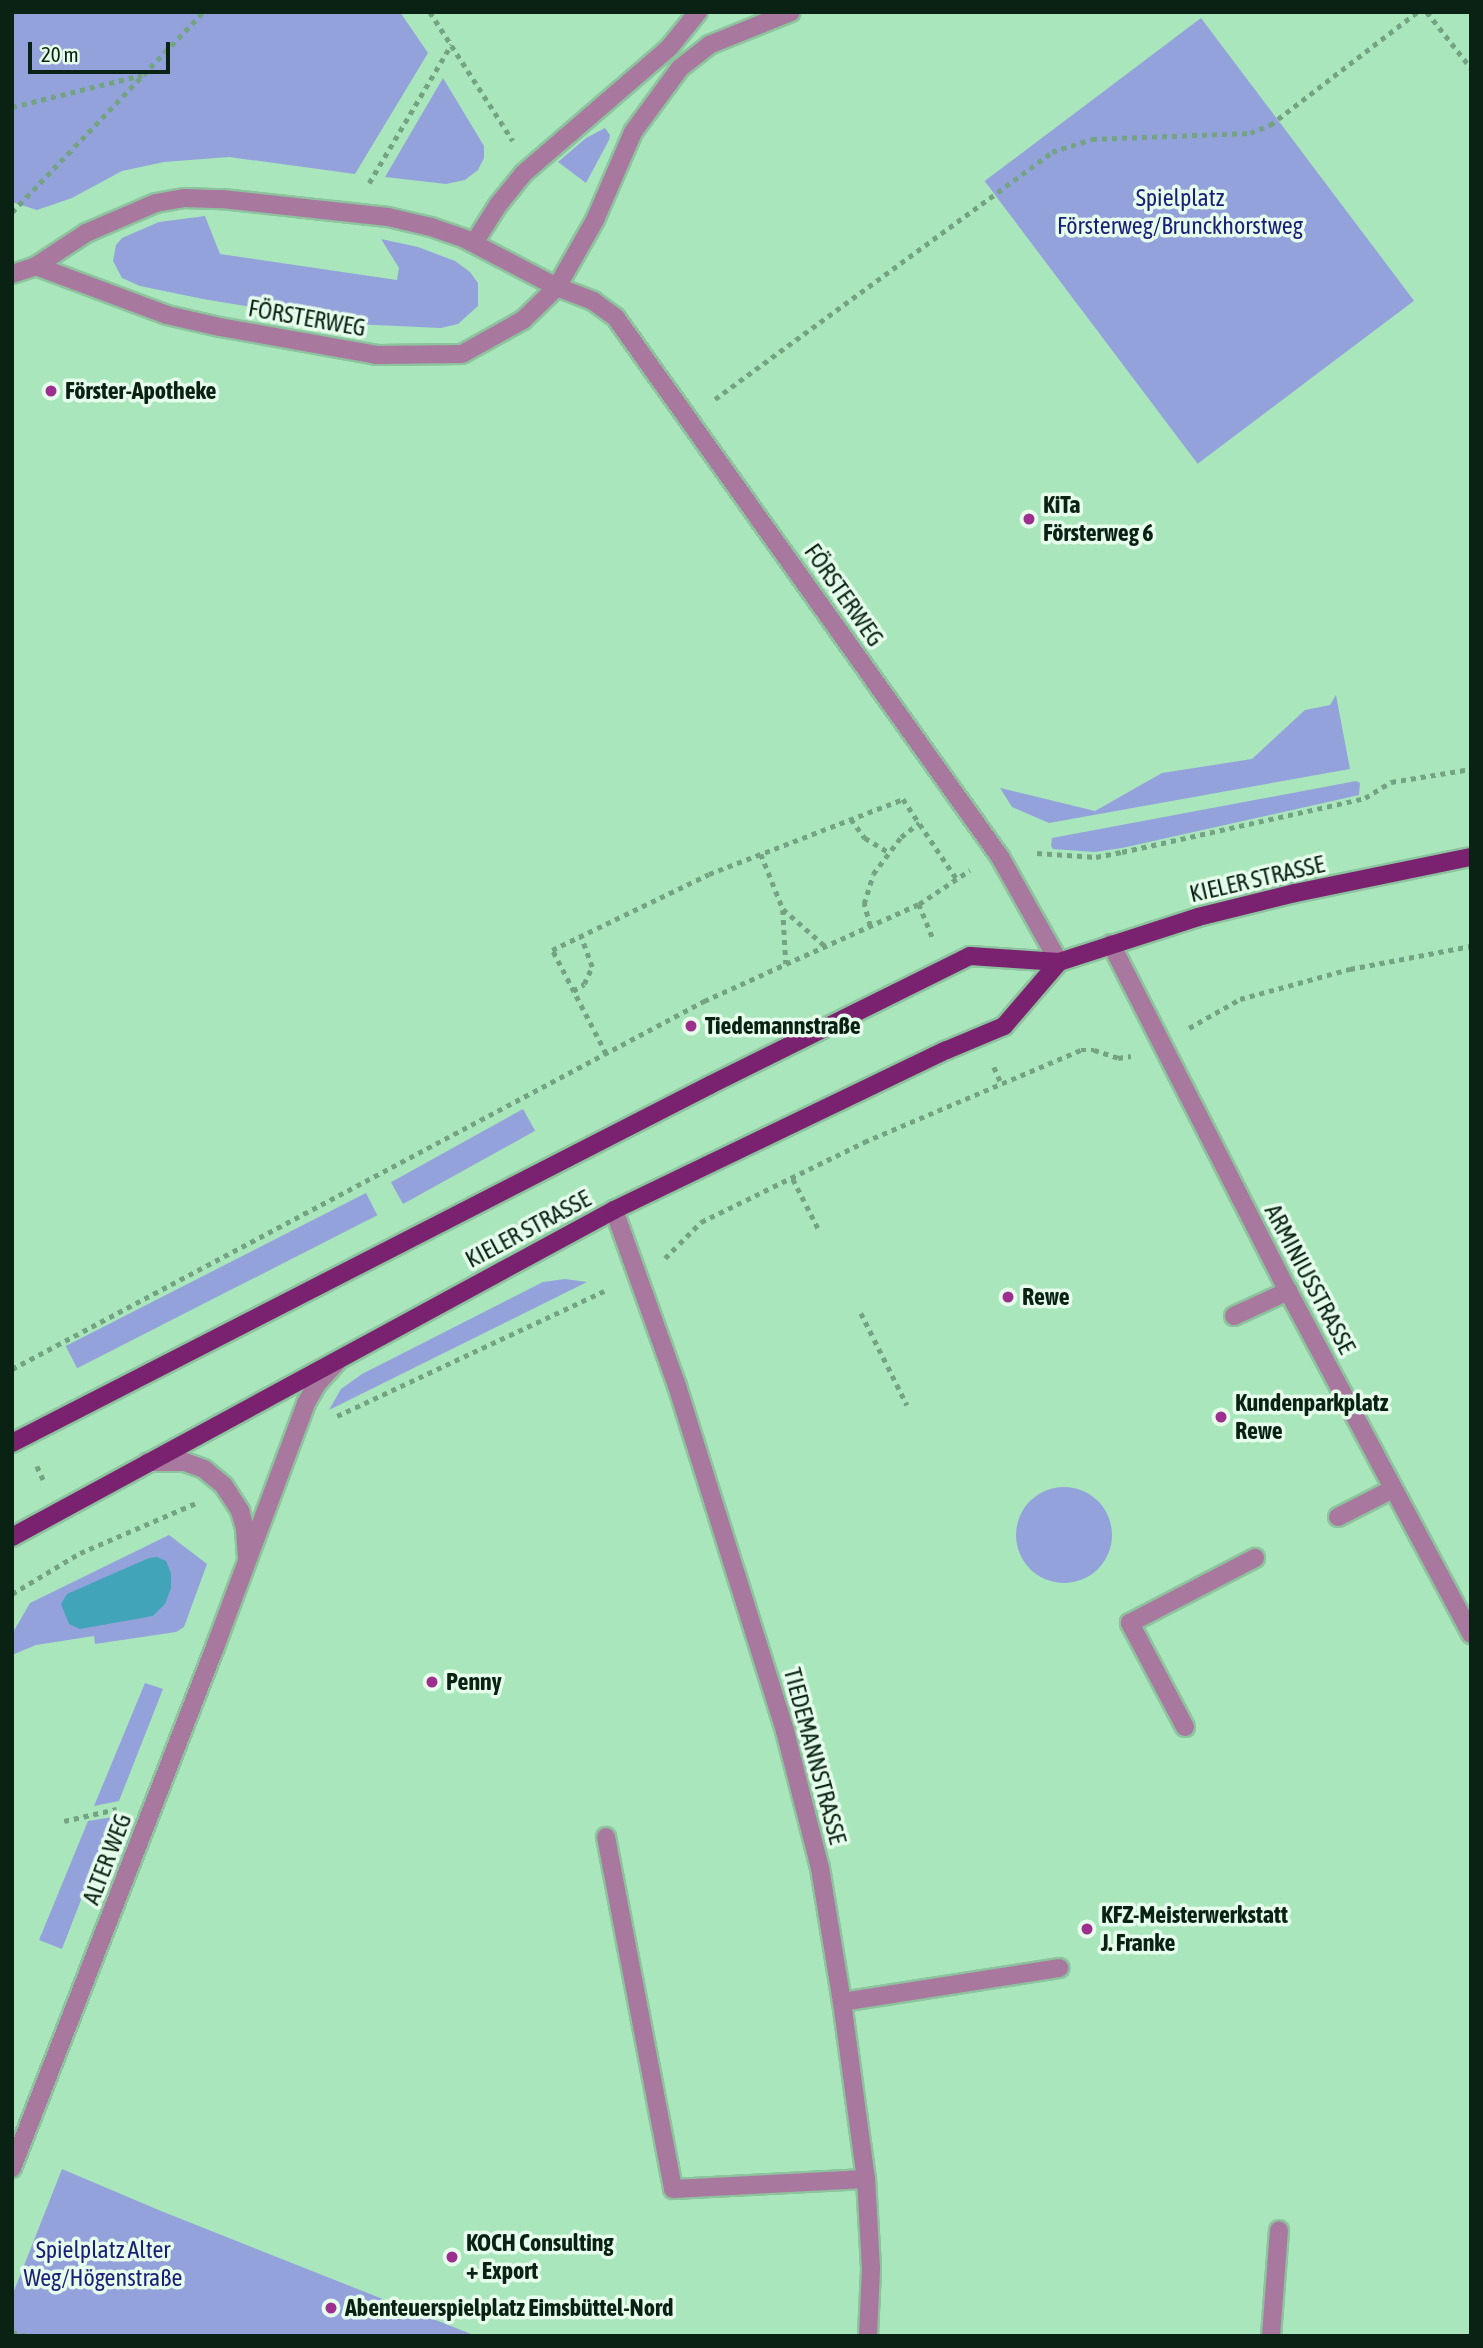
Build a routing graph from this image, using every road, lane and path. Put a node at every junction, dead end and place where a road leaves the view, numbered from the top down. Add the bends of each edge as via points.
1 (203, 12) edge
2 (430, 12) edge
3 (698, 12) edge
4 (791, 12) edge
5 (1418, 12) edge
6 (1427, 12) edge
7 (451, 45) junction
8 (1471, 68) edge
9 (143, 74) junction
10 (12, 107) edge
11 (532, 165) junction
12 (12, 212) edge
13 (351, 214) junction
14 (474, 243) junction
15 (36, 266) junction
16 (12, 274) edge
17 (557, 286) junction
18 (689, 419) junction
19 (1471, 769) edge
20 (851, 819) junction
21 (919, 823) junction
22 (888, 852) junction
23 (1032, 852) dead end
24 (761, 854) junction
25 (1471, 858) edge
26 (976, 866) dead end
27 (956, 878) junction
28 (919, 904) junction
29 (783, 909) junction
30 (870, 926) junction
31 (581, 936) junction
32 (1111, 944) junction
33 (825, 946) junction
34 (1471, 946) edge
35 (1059, 962) junction
36 (786, 964) junction
37 (945, 968) junction
38 (573, 990) junction
39 (1196, 1024) dead end
40 (978, 1037) junction
41 (1137, 1053) dead end
42 (606, 1054) junction
43 (1002, 1085) junction
44 (793, 1179) junction
45 (614, 1210) junction
46 (820, 1232) dead end
47 (660, 1263) dead end
48 (610, 1289) dead end
49 (1288, 1291) junction
50 (861, 1313) dead end
51 (1234, 1316) dead end
52 (343, 1356) junction
53 (12, 1368) edge
54 (907, 1405) dead end
55 (332, 1419) dead end
56 (12, 1443) edge
57 (148, 1462) junction
58 (1393, 1489) junction
59 (200, 1501) dead end
60 (1338, 1517) dead end
61 (12, 1537) edge
62 (1255, 1558) dead end
63 (246, 1567) junction
64 (12, 1594) edge
65 (1471, 1634) edge
66 (1185, 1727) dead end
67 (122, 1810) dead end
68 (64, 1821) dead end
69 (606, 1837) dead end
70 (1059, 1968) dead end
71 (842, 2002) junction
72 (12, 2168) edge
73 (866, 2179) junction
74 (1279, 2230) dead end
75 (12, 2332) edge
76 (26, 2336) edge
77 (868, 2336) edge
78 (1271, 2336) edge

1 - 9 path
2 - 7 path
3 - 11 street via 669,48
4 - 17 street, FÖRSTERWEG via 709,45 680,68 633,132 595,220
5 - 18 path via 1270,125 1250,133 1103,138 1052,152
6 - 8 path
7 - 11 path
7 - 13 path
9 - 10 path
9 - 12 path
11 - 14 street
13 - 14 street, FÖRSTERWEG via 431,227
13 - 15 street, FÖRSTERWEG via 185,198 156,203 86,233
14 - 17 street, FÖRSTERWEG
15 - 16 street, FÖRSTERWEG
15 - 17 street, FÖRSTERWEG via 167,315 377,355 462,354 523,320
17 - 18 street, FÖRSTERWEG via 593,300 616,318
18 - 35 street, FÖRSTERWEG via 1000,857
19 - 23 path via 1391,782 1365,798 1096,857
20 - 21 path via 903,799
20 - 22 path via 865,838
20 - 24 path
21 - 22 path
21 - 27 path
22 - 30 path via 866,894
24 - 29 path
24 - 31 path
25 - 32 main road, KIELER STRASSE via 1295,893
26 - 27 path
27 - 28 path
28 - 30 path
28 - 37 path
29 - 33 path
29 - 36 path
30 - 33 path
31 - 38 path via 592,967 584,984
31 - 38 path via 552,950
32 - 35 main road, KIELER STRASSE
32 - 49 street, ARMINIUSSTRASSE
33 - 36 path
34 - 39 path via 1350,969 1240,999
35 - 37 main road, KIELER STRASSE via 970,956
35 - 40 main road, KIELER STRASSE via 1004,1026
36 - 42 path via 704,1001
37 - 56 main road, KIELER STRASSE
38 - 42 path
40 - 43 path
40 - 45 main road, KIELER STRASSE
41 - 43 path via 1118,1058 1081,1050
42 - 53 path
43 - 44 path via 864,1142
44 - 46 path
44 - 47 path via 701,1222
45 - 52 main road, KIELER STRASSE
45 - 71 street, TIEDEMANNSTRASSE via 677,1386 785,1731 820,1868
48 - 55 path
49 - 51 street
49 - 58 street, ARMINIUSSTRASSE
50 - 54 path
52 - 57 main road, KIELER STRASSE
52 - 63 street, ALTER WEG via 306,1403
57 - 61 main road, KIELER STRASSE
57 - 63 street, ALTER WEG via 186,1462 204,1469 224,1486 245,1529
58 - 60 street
58 - 65 street, ARMINIUSSTRASSE
59 - 64 path via 80,1553
62 - 66 street via 1130,1623
63 - 72 street, ALTER WEG
67 - 68 path
69 - 73 street via 673,2189
70 - 71 street
71 - 73 street, TIEDEMANNSTRASSE
73 - 77 street, TIEDEMANNSTRASSE via 871,2269
74 - 78 street
75 - 76 path

